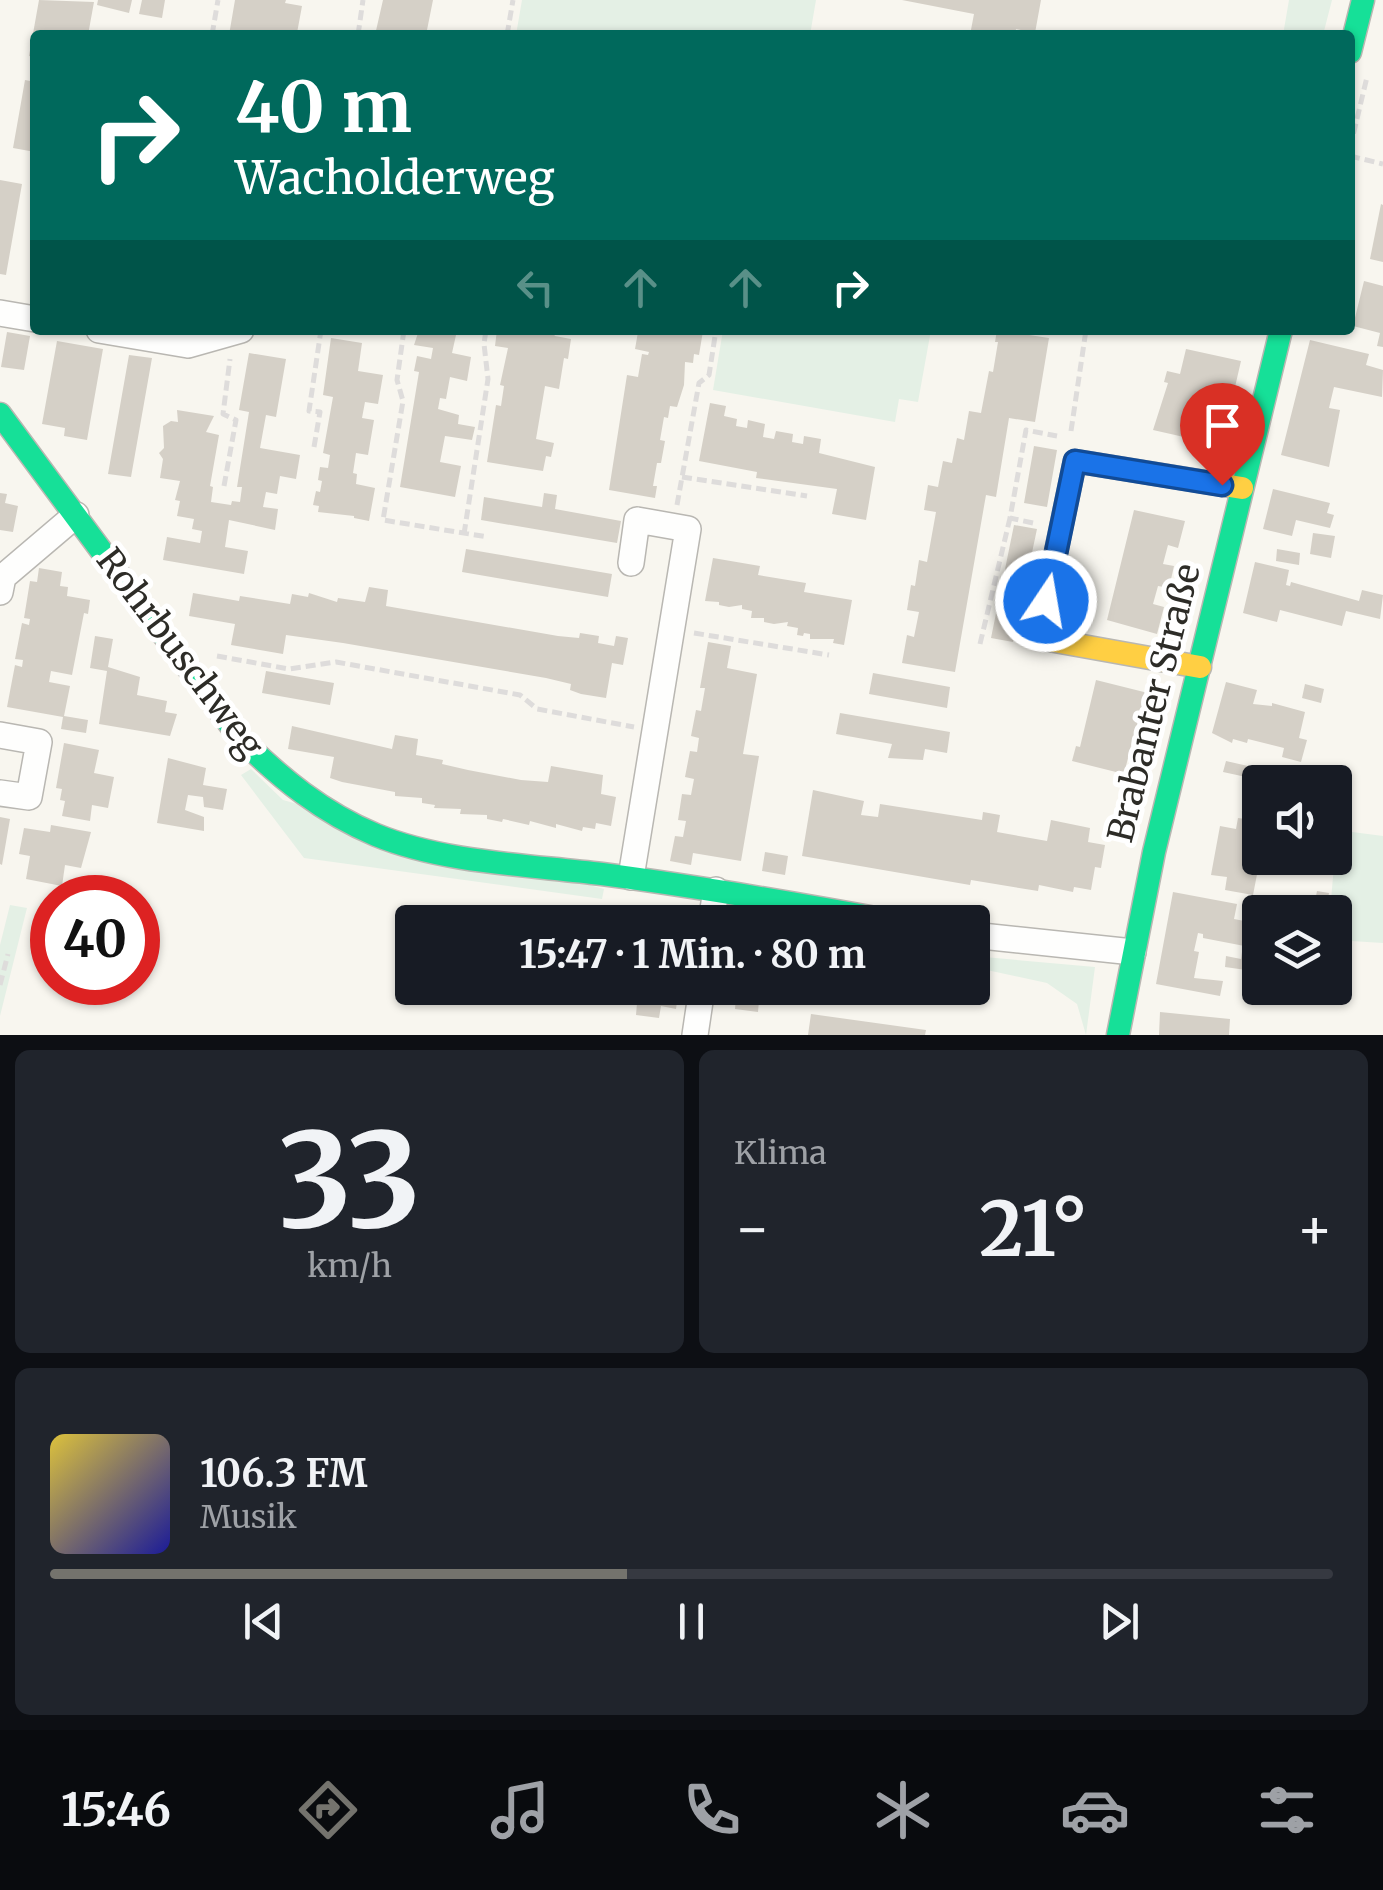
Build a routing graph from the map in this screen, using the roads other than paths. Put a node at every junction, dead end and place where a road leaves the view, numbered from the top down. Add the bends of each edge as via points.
1 (1363, 0) edge
2 (1355, 32) edge
3 (0, 313) edge
4 (30, 318) edge
5 (128, 335) edge
6 (225, 335) edge
7 (1280, 335) edge
8 (0, 414) edge
9 (1242, 488) junction
10 (76, 515) junction
11 (630, 563) dead end
12 (0, 592) edge
13 (1200, 667) junction
14 (0, 735) edge
15 (0, 792) edge
16 (631, 877) junction
17 (716, 890) junction
18 (714, 905) edge
19 (801, 905) edge
20 (990, 937) edge
21 (1133, 952) junction
22 (699, 1005) edge
23 (695, 1035) edge
24 (1118, 1035) edge

1 - 2 street
3 - 4 street
5 - 6 street via 188,346
7 - 9 street, Brabanter Straße
8 - 10 street, Rohrbuschweg
9 - 13 street, Brabanter Straße
9 - 13 street via 1075,461 1038,638
10 - 12 street, Rohrbuschweg via 3,577
10 - 16 street, Rohrbuschweg via 240,738 282,781 355,828 406,847
11 - 16 street via 636,520 688,529
13 - 21 street, Brabanter Straße
14 - 15 street via 39,742 29,797
16 - 17 street, Rohrbuschweg
17 - 18 street
17 - 19 street, Rohrbuschweg
20 - 21 street
21 - 24 street, Brabanter Straße
22 - 23 street

